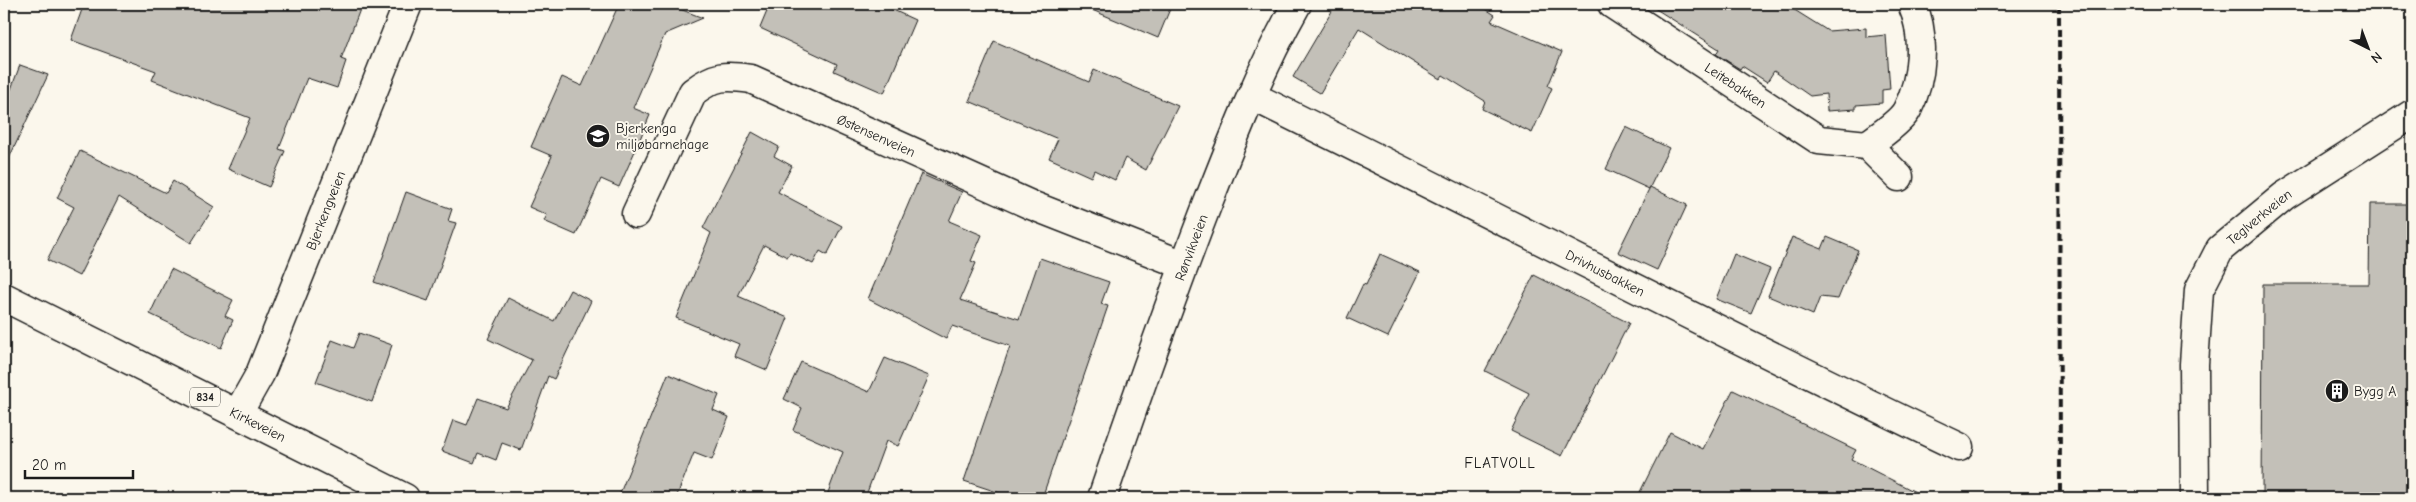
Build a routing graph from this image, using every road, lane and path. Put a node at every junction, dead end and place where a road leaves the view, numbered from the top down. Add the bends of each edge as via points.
1 (408, 4) edge
2 (1297, 4) edge
3 (1612, 4) edge
4 (1912, 4) edge
5 (1252, 96) junction
6 (2412, 114) edge
7 (1866, 145) junction
8 (1899, 177) dead end
9 (636, 214) dead end
10 (1184, 265) junction
11 (4, 297) edge
12 (238, 413) junction
13 (1959, 447) dead end
14 (405, 498) edge
15 (1102, 498) edge
16 (2195, 498) edge

1 - 12 street, Bjerkengveien via 260,374
2 - 5 street, Rønvikveien via 1277,39
3 - 7 street, Leitebakken via 1820,140
4 - 7 street via 1921,32 1918,80 1907,111
5 - 10 street, Rønvikveien
5 - 13 street, Drivhusbakken via 1790,367
6 - 16 street, Teglverkveien via 2284,196 2220,249 2198,290 2194,364
7 - 8 street
9 - 10 street, Østensenveien via 693,92 708,80 728,76 751,79 1031,205
10 - 15 street, Rønvikveien
11 - 12 street, Kirkeveien / 834
12 - 14 street, Kirkeveien / 834

